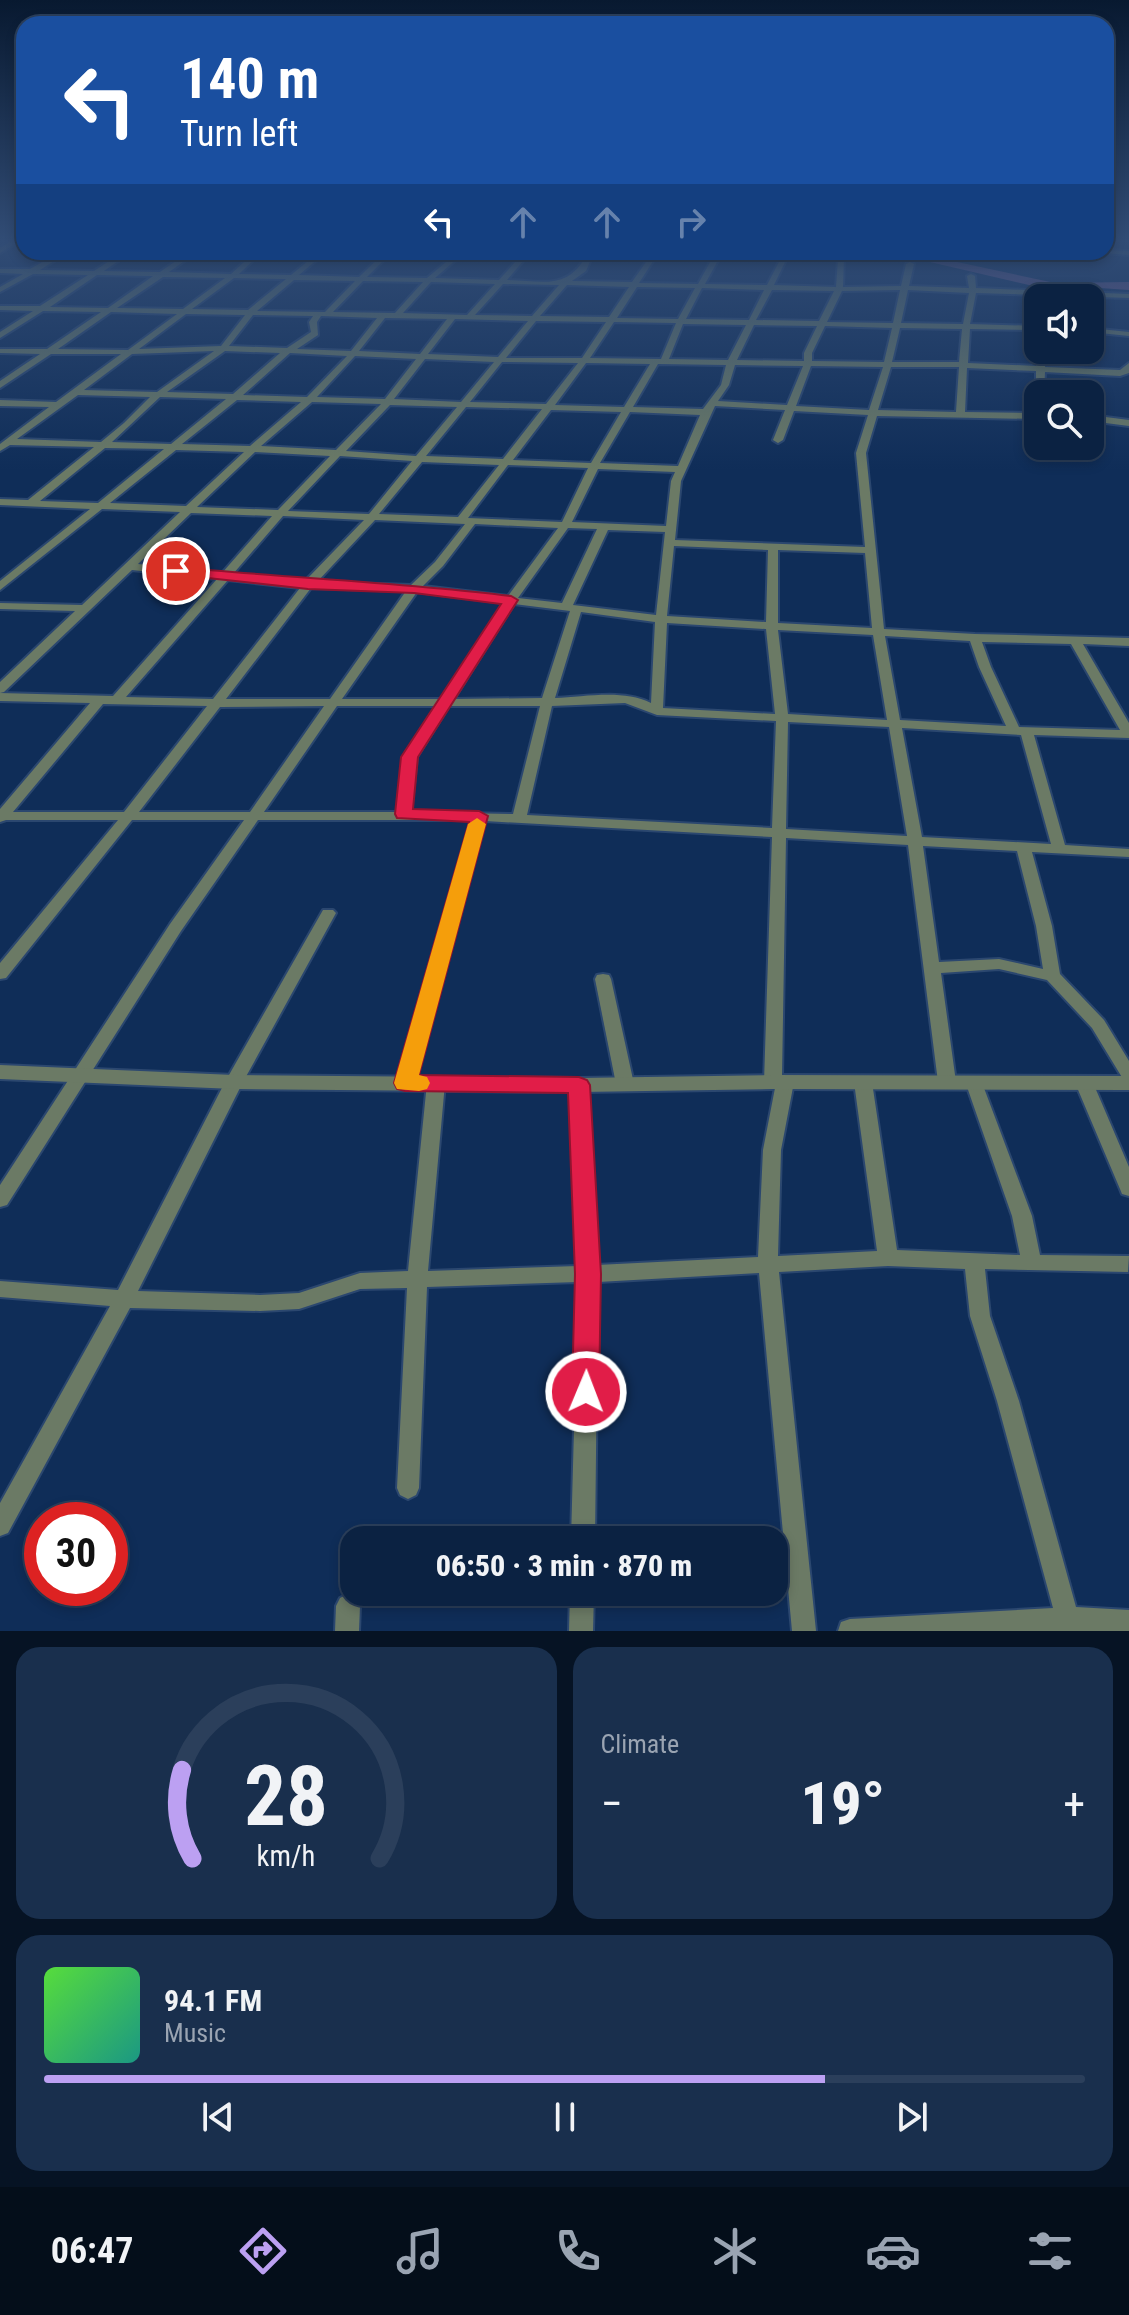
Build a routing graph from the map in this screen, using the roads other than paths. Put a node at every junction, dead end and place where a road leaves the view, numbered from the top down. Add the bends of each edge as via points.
1 (31, 317) edge
2 (102, 317) edge
3 (175, 317) edge
4 (247, 317) edge
5 (319, 317) edge
6 (382, 317) edge
7 (453, 317) edge
8 (506, 317) edge
9 (683, 317) edge
10 (755, 317) edge
11 (828, 317) edge
12 (897, 317) edge
13 (968, 317) edge
14 (534, 318) junction
15 (614, 318) junction
16 (681, 320) junction
17 (753, 322) junction
18 (825, 324) junction
19 (895, 325) junction
20 (966, 327) junction
21 (1024, 328) edge
22 (1104, 331) edge
23 (1129, 334) edge
24 (0, 336) edge
25 (223, 348) junction
26 (0, 351) edge
27 (51, 352) junction
28 (128, 352) junction
29 (285, 353) junction
30 (352, 355) junction
31 (425, 357) junction
32 (502, 360) junction
33 (584, 361) junction
34 (660, 361) junction
35 (731, 363) junction
36 (808, 364) junction
37 (1042, 364) edge
38 (963, 365) junction
39 (887, 366) junction
40 (1129, 366) edge
41 (1042, 369) junction
42 (1041, 380) edge
43 (0, 385) edge
44 (75, 392) junction
45 (160, 394) junction
46 (236, 396) junction
47 (310, 399) junction
48 (0, 403) edge
49 (387, 403) junction
50 (58, 405) junction
51 (466, 405) junction
52 (550, 407) junction
53 (709, 407) junction
54 (788, 409) junction
55 (626, 411) junction
56 (873, 413) junction
57 (960, 414) junction
58 (1024, 416) edge
59 (1104, 420) edge
60 (1129, 423) edge
61 (778, 440) dead end
62 (4, 445) edge
63 (101, 446) junction
64 (170, 448) junction
65 (250, 451) junction
66 (336, 452) junction
67 (418, 459) junction
68 (507, 461) junction
69 (595, 464) junction
70 (681, 469) junction
71 (0, 502) edge
72 (13, 502) junction
73 (31, 503) junction
74 (98, 507) junction
75 (191, 507) junction
76 (0, 511) edge
77 (281, 514) junction
78 (371, 518) junction
79 (467, 520) junction
80 (565, 525) junction
81 (604, 526) junction
82 (669, 529) junction
83 (671, 543) junction
84 (773, 546) junction
85 (869, 550) junction
86 (128, 566) junction
87 (225, 576) junction
88 (308, 585) junction
89 (0, 587) edge
90 (414, 588) junction
91 (511, 600) junction
92 (0, 606) edge
93 (83, 608) junction
94 (571, 608) junction
95 (661, 619) junction
96 (772, 627) junction
97 (878, 630) junction
98 (975, 638) junction
99 (1076, 642) junction
100 (1129, 642) edge
101 (0, 689) edge
102 (0, 697) edge
103 (116, 700) junction
104 (99, 701) junction
105 (216, 702) junction
106 (332, 702) junction
107 (444, 702) junction
108 (547, 702) junction
109 (657, 711) junction
110 (782, 719) junction
111 (895, 723) junction
112 (1020, 730) junction
113 (1129, 734) edge
114 (130, 814) junction
115 (404, 814) junction
116 (256, 815) junction
117 (479, 816) junction
118 (1, 817) edge
119 (519, 818) junction
120 (777, 833) junction
121 (915, 840) junction
122 (1023, 846) junction
123 (1059, 848) junction
124 (1129, 853) edge
125 (328, 913) dead end
126 (932, 968) junction
127 (0, 974) edge
128 (1052, 976) junction
129 (603, 979) dead end
130 (0, 1072) edge
131 (83, 1073) junction
132 (1129, 1075) edge
133 (234, 1082) junction
134 (779, 1082) junction
135 (863, 1082) junction
136 (947, 1082) junction
137 (405, 1083) junction
138 (436, 1083) junction
139 (1129, 1083) edge
140 (625, 1084) junction
141 (975, 1084) junction
142 (579, 1085) junction
143 (1085, 1085) junction
144 (1129, 1189) edge
145 (0, 1200) edge
146 (888, 1258) junction
147 (768, 1263) junction
148 (974, 1263) junction
149 (1032, 1263) junction
150 (1129, 1265) edge
151 (588, 1274) junction
152 (417, 1280) junction
153 (0, 1289) edge
154 (124, 1299) junction
155 (408, 1488) dead end
156 (0, 1525) edge
157 (583, 1526) edge
158 (348, 1606) dead end
159 (582, 1606) edge
160 (1129, 1622) edge
161 (1069, 1625) edge
162 (347, 1631) edge
163 (581, 1631) edge
164 (804, 1631) edge
165 (850, 1631) edge

1 - 24 street
2 - 27 street
3 - 28 street
4 - 25 street
5 - 29 street via 313,322 315,333
6 - 30 street
7 - 31 street
8 - 14 street
9 - 16 street
10 - 17 street
11 - 18 street
12 - 19 street
13 - 20 street
14 - 15 street
14 - 32 street
15 - 16 street
15 - 33 street
16 - 17 street
16 - 34 street
17 - 18 street
17 - 35 street
18 - 19 street
18 - 36 street via 808,353
19 - 20 street
19 - 39 street
20 - 21 street
20 - 38 street
22 - 23 street
25 - 28 street
25 - 29 street
25 - 45 street
26 - 27 street
27 - 28 street
27 - 43 street
28 - 44 street
29 - 30 street
29 - 46 street
30 - 31 street
30 - 47 street
31 - 32 street
31 - 49 street
32 - 33 street
32 - 51 street
33 - 34 street
33 - 52 street
34 - 35 street
34 - 55 street
35 - 36 street
35 - 53 street via 725,385
36 - 39 street
36 - 54 street
37 - 41 street
38 - 39 street
38 - 41 street
38 - 57 street
39 - 56 street
40 - 41 street via 1120,373
41 - 42 street
44 - 45 street
44 - 50 street
45 - 46 street
45 - 63 street
46 - 47 street
46 - 64 street
47 - 49 street
47 - 65 street
48 - 50 street
49 - 51 street
49 - 66 street
50 - 62 street
51 - 52 street
51 - 67 street
52 - 55 street
52 - 68 street
53 - 54 street
53 - 55 street
53 - 70 street
54 - 56 street
54 - 61 street
55 - 69 street
56 - 57 street
56 - 85 street via 861,453
57 - 58 street
59 - 60 street
62 - 63 street
63 - 64 street
63 - 73 street
64 - 65 street
64 - 74 street
65 - 66 street
65 - 75 street
66 - 67 street
66 - 77 street
67 - 68 street
67 - 78 street
68 - 69 street
68 - 79 street
69 - 70 street
69 - 80 street
70 - 82 street
71 - 72 street
72 - 73 street
72 - 76 street
73 - 74 street
74 - 75 street
74 - 89 street
75 - 77 street
75 - 86 street
77 - 78 street
77 - 87 street
78 - 79 street
78 - 88 street
79 - 80 street
79 - 90 street via 439,564
80 - 81 street
80 - 91 street
81 - 82 street
81 - 94 street
82 - 83 street
83 - 84 street
83 - 95 street
84 - 85 street
84 - 96 street
85 - 97 street
86 - 87 street
86 - 93 street
87 - 88 street
87 - 103 street
88 - 90 street
88 - 105 street
90 - 91 street
90 - 106 street
91 - 94 street
91 - 107 street
92 - 93 street
93 - 101 street
94 - 95 street
94 - 108 street
95 - 96 street
95 - 109 street
96 - 97 street
96 - 110 street
97 - 98 street
97 - 111 street
98 - 99 street
98 - 112 street
99 - 100 street
99 - 113 street
102 - 104 street
103 - 104 street
103 - 105 street
104 - 118 street
105 - 106 street
105 - 114 street
106 - 107 street
106 - 116 street
107 - 108 street
107 - 115 street via 410,757
108 - 109 street via 625,699
108 - 119 street
109 - 110 street
110 - 111 street
110 - 120 street
111 - 112 street
111 - 121 street
112 - 113 street
112 - 123 street
114 - 116 street
114 - 118 street
114 - 127 street
115 - 116 street
115 - 117 street
116 - 131 street via 175,928
117 - 119 street
117 - 137 street
119 - 120 street
120 - 121 street
120 - 134 street
121 - 122 street
121 - 126 street
122 - 123 street
122 - 128 street
123 - 124 street
125 - 133 street
126 - 128 street via 999,964
126 - 136 street
128 - 132 street via 1098,1024
129 - 140 street
130 - 131 street
131 - 133 street
131 - 145 street
133 - 137 street
133 - 154 street
134 - 135 street
134 - 140 street
134 - 147 street
135 - 136 street
135 - 146 street
136 - 141 street
137 - 138 street
138 - 142 street
138 - 152 street
139 - 143 street
140 - 142 street
141 - 143 street
141 - 149 street via 1022,1216
142 - 151 street
143 - 144 street
146 - 147 street
146 - 148 street
147 - 151 street
147 - 164 street
148 - 149 street
148 - 161 street via 980,1316
149 - 150 street
151 - 152 street
151 - 157 street
152 - 154 street via 360,1281 299,1301
152 - 155 street
153 - 154 street
154 - 156 street
158 - 162 street
159 - 163 street
160 - 161 street
161 - 165 street

